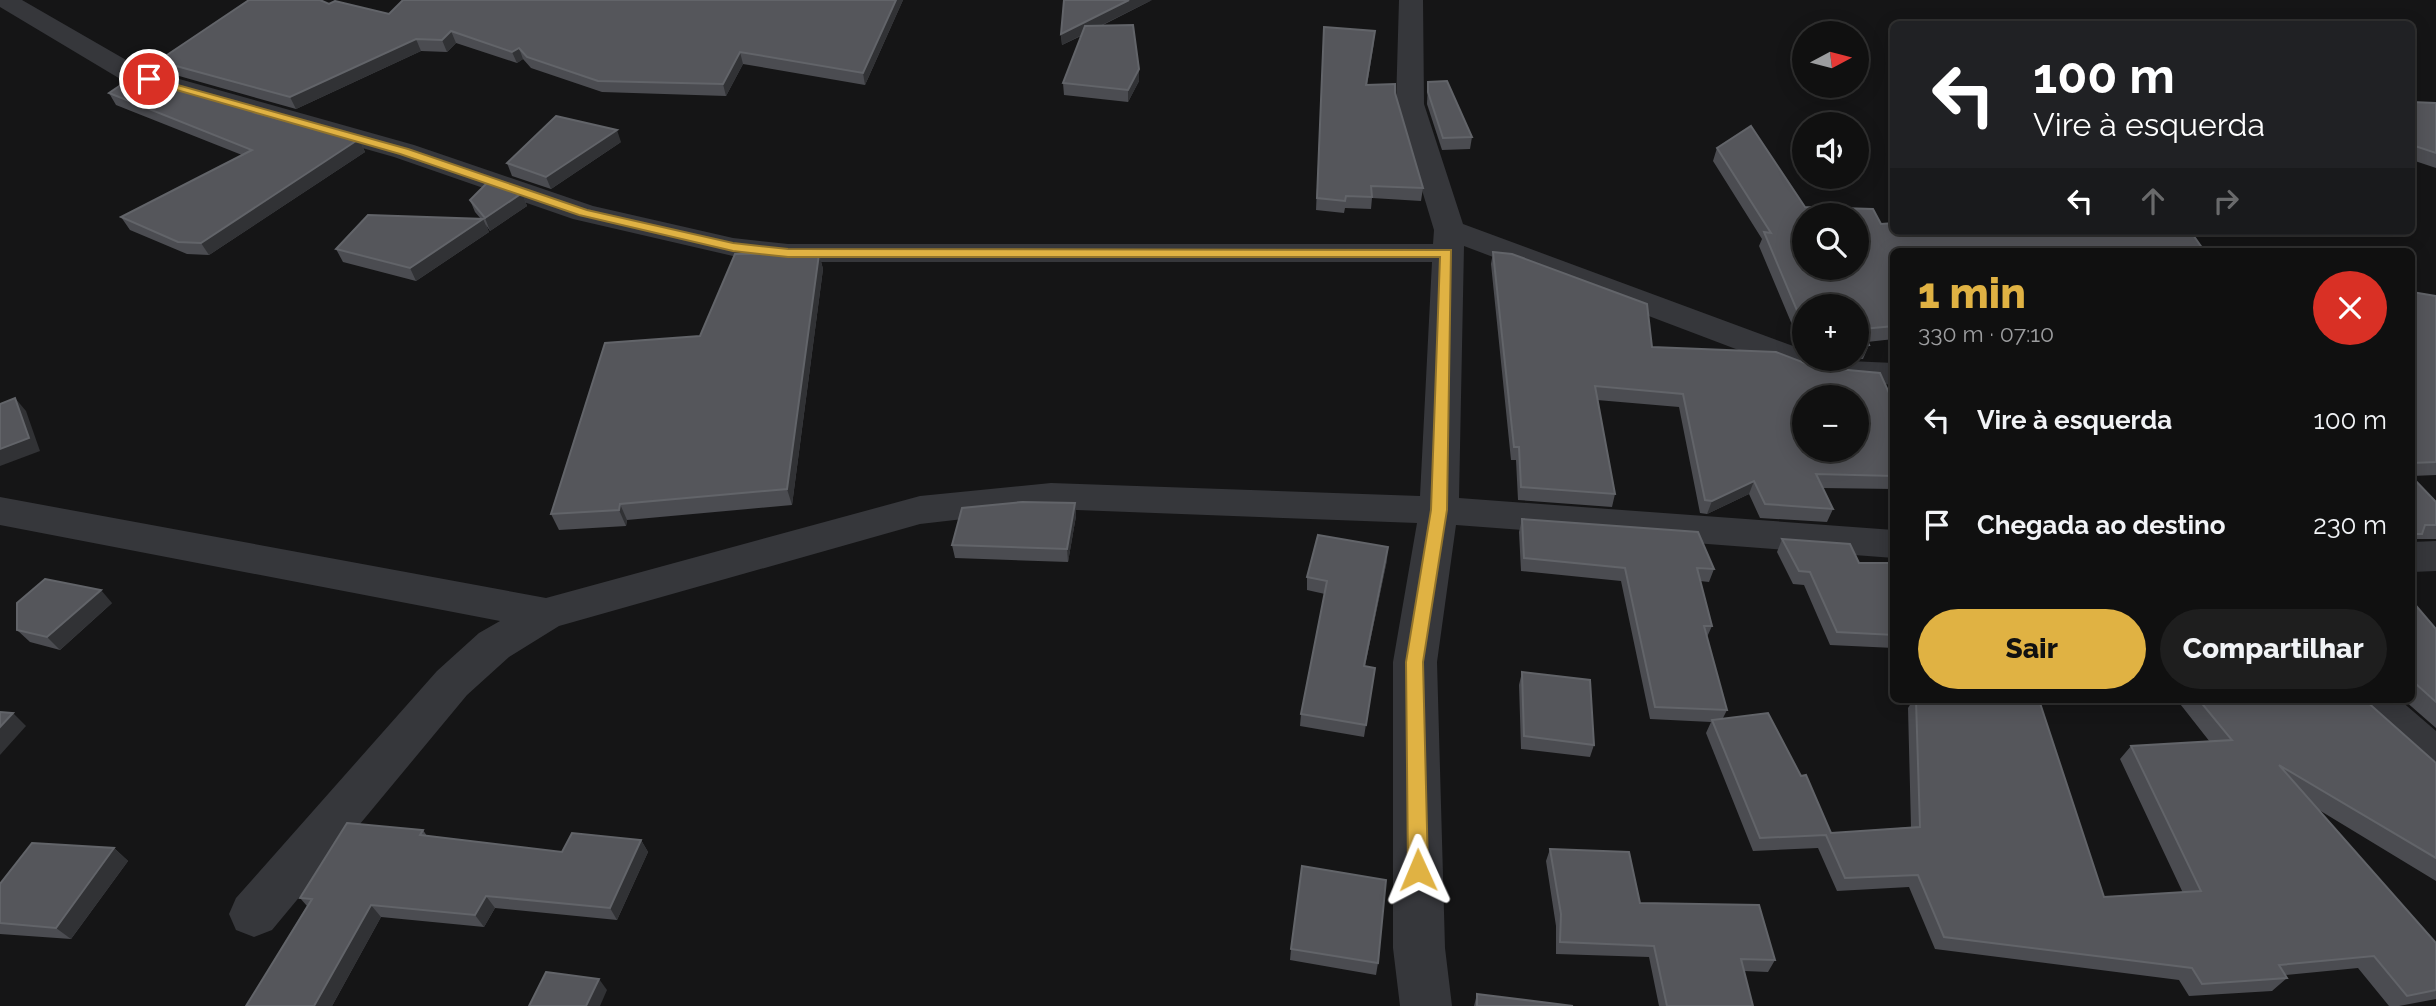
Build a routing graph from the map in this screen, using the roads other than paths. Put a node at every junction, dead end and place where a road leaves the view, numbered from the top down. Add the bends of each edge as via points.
1 (5, 0) edge
2 (1411, 0) edge
3 (1448, 241) junction
4 (1890, 373) edge
5 (1439, 510) junction
6 (0, 511) edge
7 (1890, 544) edge
8 (2436, 556) edge
9 (2415, 557) edge
10 (546, 614) junction
11 (2373, 703) edge
12 (2436, 759) edge
13 (254, 914) dead end
14 (1426, 1006) edge

1 - 3 street via 131,74 404,151 584,213 733,247 788,253
2 - 3 street via 1410,104
3 - 4 street via 1718,328 1822,369
3 - 5 street
5 - 7 street
5 - 10 street via 1051,496 920,510
5 - 14 street via 1415,662 1419,948
6 - 10 street
8 - 9 street
10 - 13 street via 494,645 452,683
11 - 12 street

